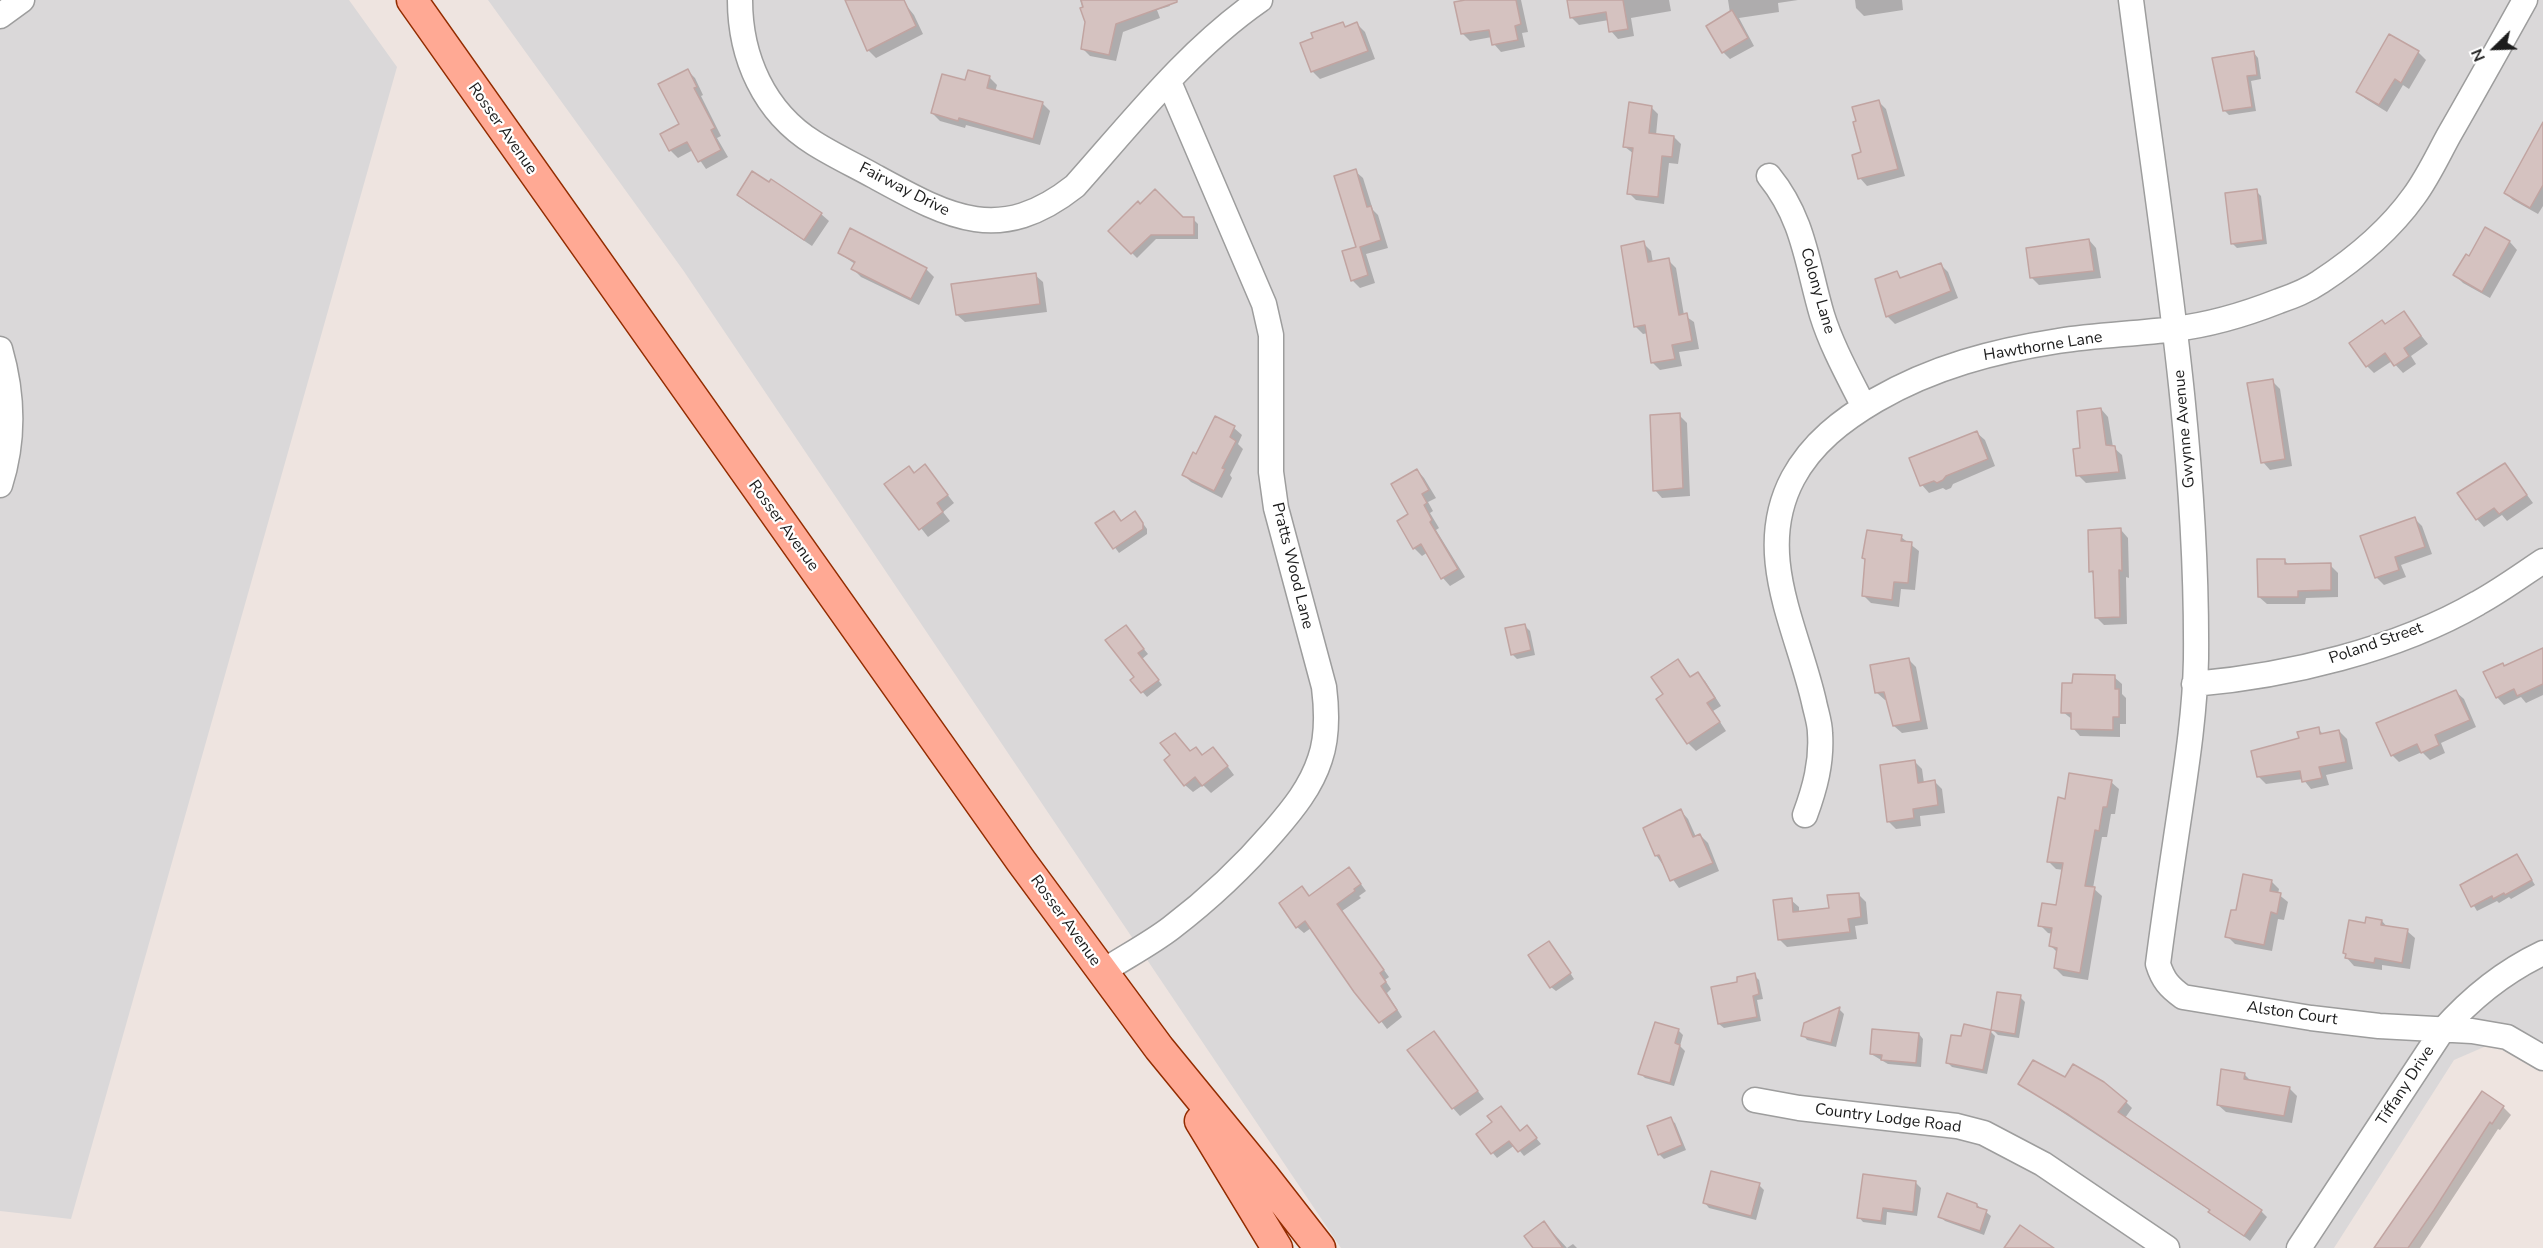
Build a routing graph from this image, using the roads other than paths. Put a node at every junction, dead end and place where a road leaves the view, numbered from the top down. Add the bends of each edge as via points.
1 (22, 0) edge
2 (412, 0) edge
3 (740, 0) edge
4 (1260, 0) edge
5 (2131, 0) edge
6 (2525, 0) edge
7 (0, 16) edge
8 (1168, 82) junction
9 (1769, 176) dead end
10 (2174, 329) junction
11 (0, 349) edge
12 (1864, 407) junction
13 (0, 485) edge
14 (2543, 561) edge
15 (2194, 684) junction
16 (1805, 815) dead end
17 (2172, 861) joint
18 (2543, 953) edge
19 (1102, 972) junction
20 (2442, 1031) junction
21 (1159, 1048) junction
22 (2543, 1059) edge
23 (1755, 1100) dead end
24 (1277, 1248) edge
25 (1320, 1248) edge
26 (2167, 1248) edge
27 (2299, 1248) edge

1 - 7 street
2 - 19 main road, Rosser Avenue
3 - 8 street, Fairway Drive via 744,46 755,77 790,124 813,143 932,208 958,217 1012,219 1054,202 1074,186
4 - 8 street, Fairway Drive via 1233,19
5 - 10 street, Gwynne Avenue
6 - 10 street, Hawthorne Lane via 2415,195 2389,226 2352,260 2304,292 2259,309
8 - 19 street, Pratts Wood Lane via 1264,304 1270,334 1271,472 1276,508 1324,687 1326,736 1311,783 1251,858 1170,929
9 - 12 street, Colony Lane via 1796,217 1832,344
10 - 12 street, Hawthorne Lane via 2059,341 1981,356 1903,385
10 - 15 street, Gwynne Avenue via 2191,475
11 - 13 street via 11,429
12 - 16 street, Hawthorne Lane via 1808,454 1786,495 1776,532 1782,592 1806,667 1820,731 1817,776
14 - 15 street, Poland Street via 2476,604 2436,624 2366,650 2295,670
15 - 17 street, Gwynne Avenue
17 - 20 street, Alston Court via 2158,964 2169,987 2183,997 2311,1018
18 - 20 street, Tiffany Drive via 2486,987
19 - 21 main road, Rosser Avenue
20 - 22 street, Alston Court via 2507,1037
20 - 27 street, Tiffany Drive
21 - 24 main road, Rosser Avenue
21 - 25 main road, Rosser Avenue
23 - 26 street, Country Lodge Road via 1957,1126 1984,1133 2043,1164

